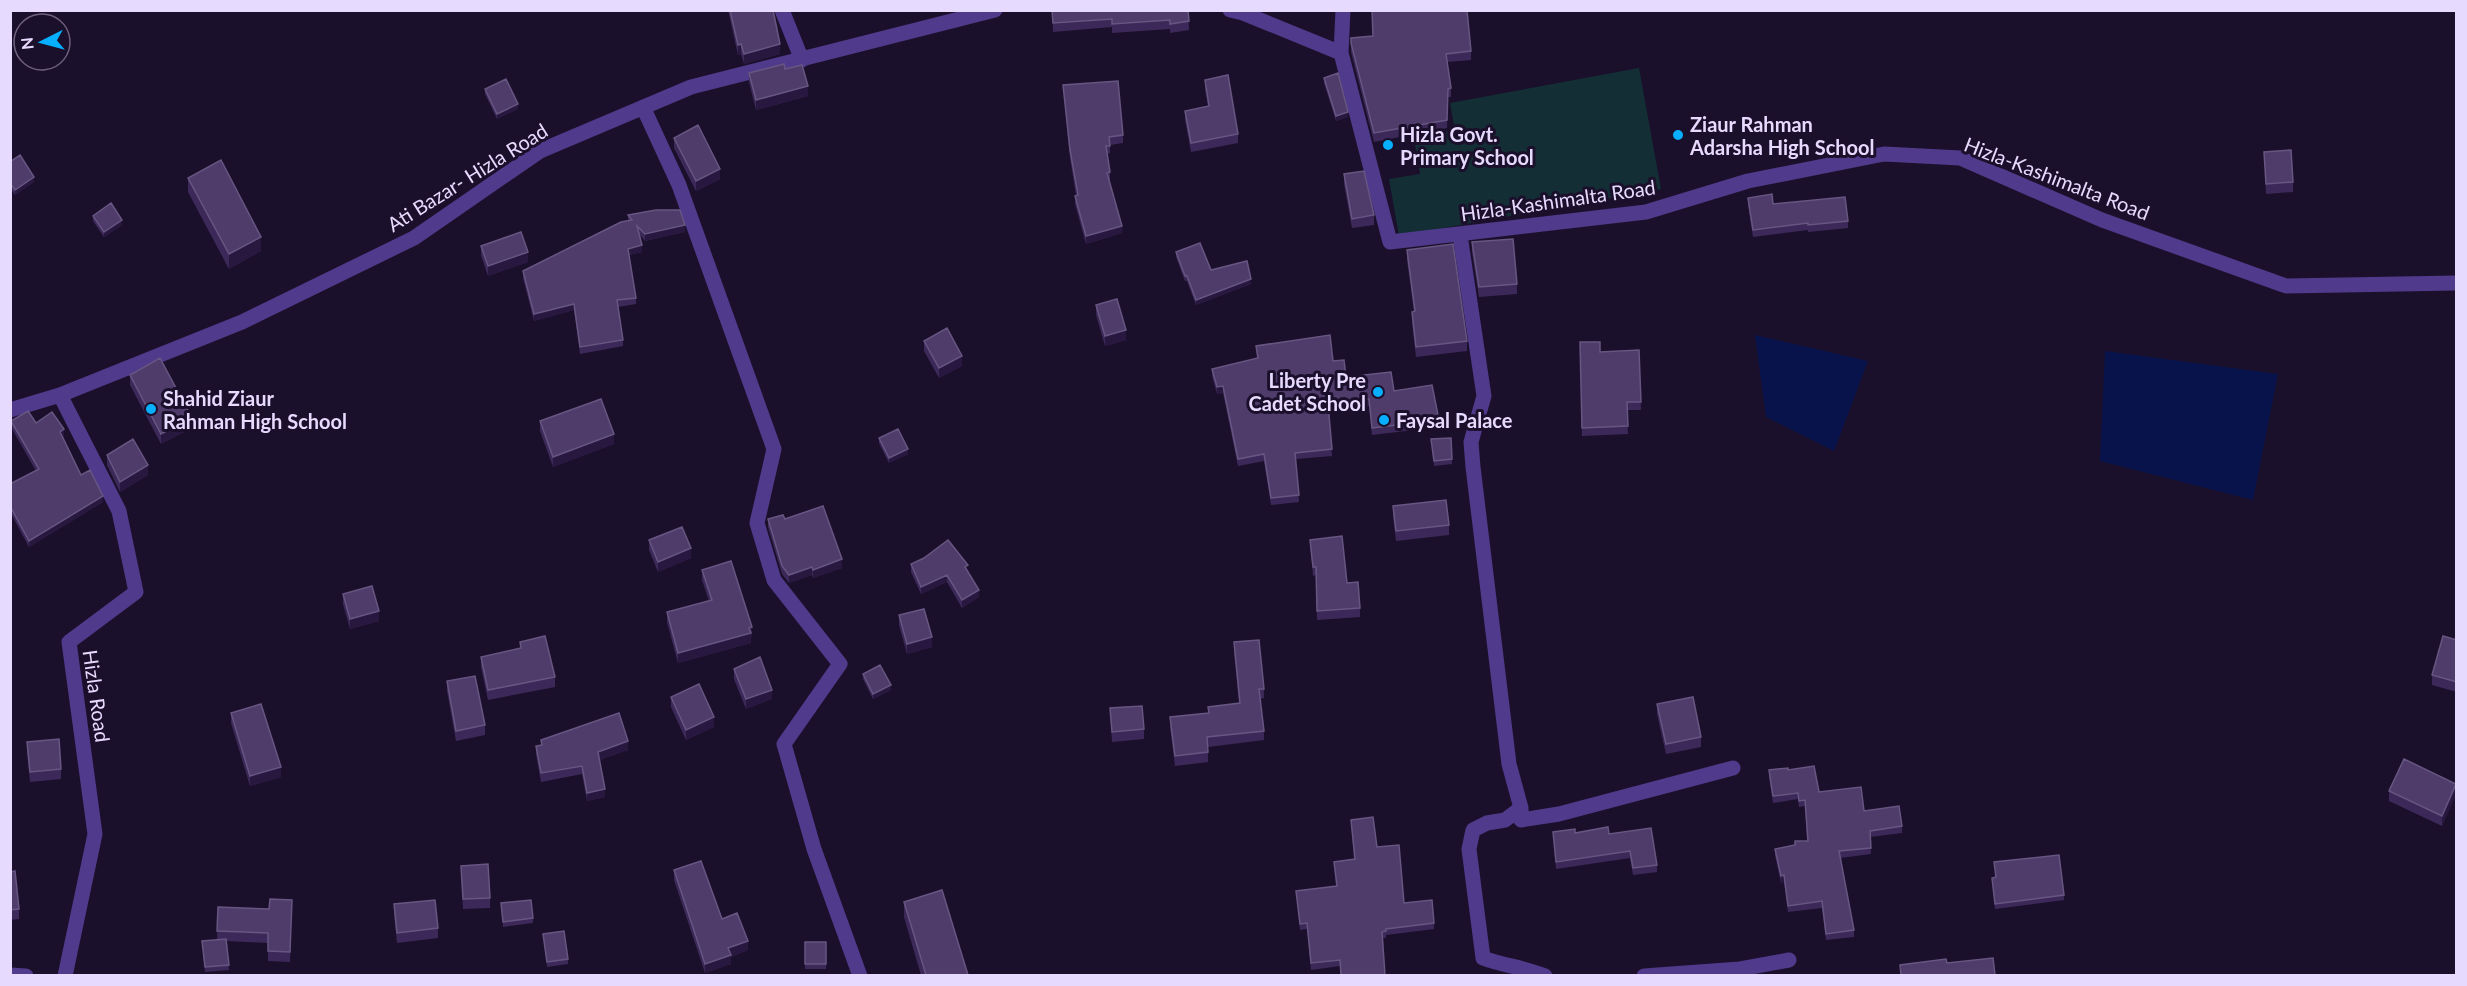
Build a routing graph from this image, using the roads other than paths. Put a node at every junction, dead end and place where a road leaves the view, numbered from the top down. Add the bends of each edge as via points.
1 (782, 10) edge
2 (995, 10) edge
3 (1230, 10) edge
4 (1343, 10) edge
5 (1341, 53) junction
6 (802, 60) junction
7 (643, 107) junction
8 (1460, 235) junction
9 (2457, 283) edge
10 (60, 395) junction
11 (10, 410) edge
12 (1732, 768) dead end
13 (1521, 808) junction
14 (1789, 960) dead end
15 (10, 975) edge
16 (26, 975) edge
17 (65, 975) edge
18 (860, 975) edge
19 (1545, 975) edge
20 (1644, 975) edge

1 - 6 street
2 - 6 street, Ati Bazar- Hizla Road
3 - 5 street
4 - 5 street
5 - 8 street, Hizla-Kashimalta Road via 1390,242
6 - 7 street, Ati Bazar- Hizla Road via 691,87
7 - 10 street, Ati Bazar- Hizla Road via 540,151 414,238 242,322
7 - 18 street via 680,185 774,449 757,523 774,580 840,664 784,744 814,849
8 - 9 street, Hizla-Kashimalta Road via 1646,212 1748,181 1884,154 1960,158 2102,220 2286,286
8 - 13 street via 1484,396 1471,442 1473,467 1509,764
10 - 11 street, Ati Bazar- Hizla Road
10 - 17 street, Hizla Road via 119,512 136,592 69,642 95,834
12 - 13 street via 1559,814 1521,820
13 - 19 street via 1505,820 1473,830 1469,849 1483,958
14 - 20 street via 1740,969
15 - 16 street

